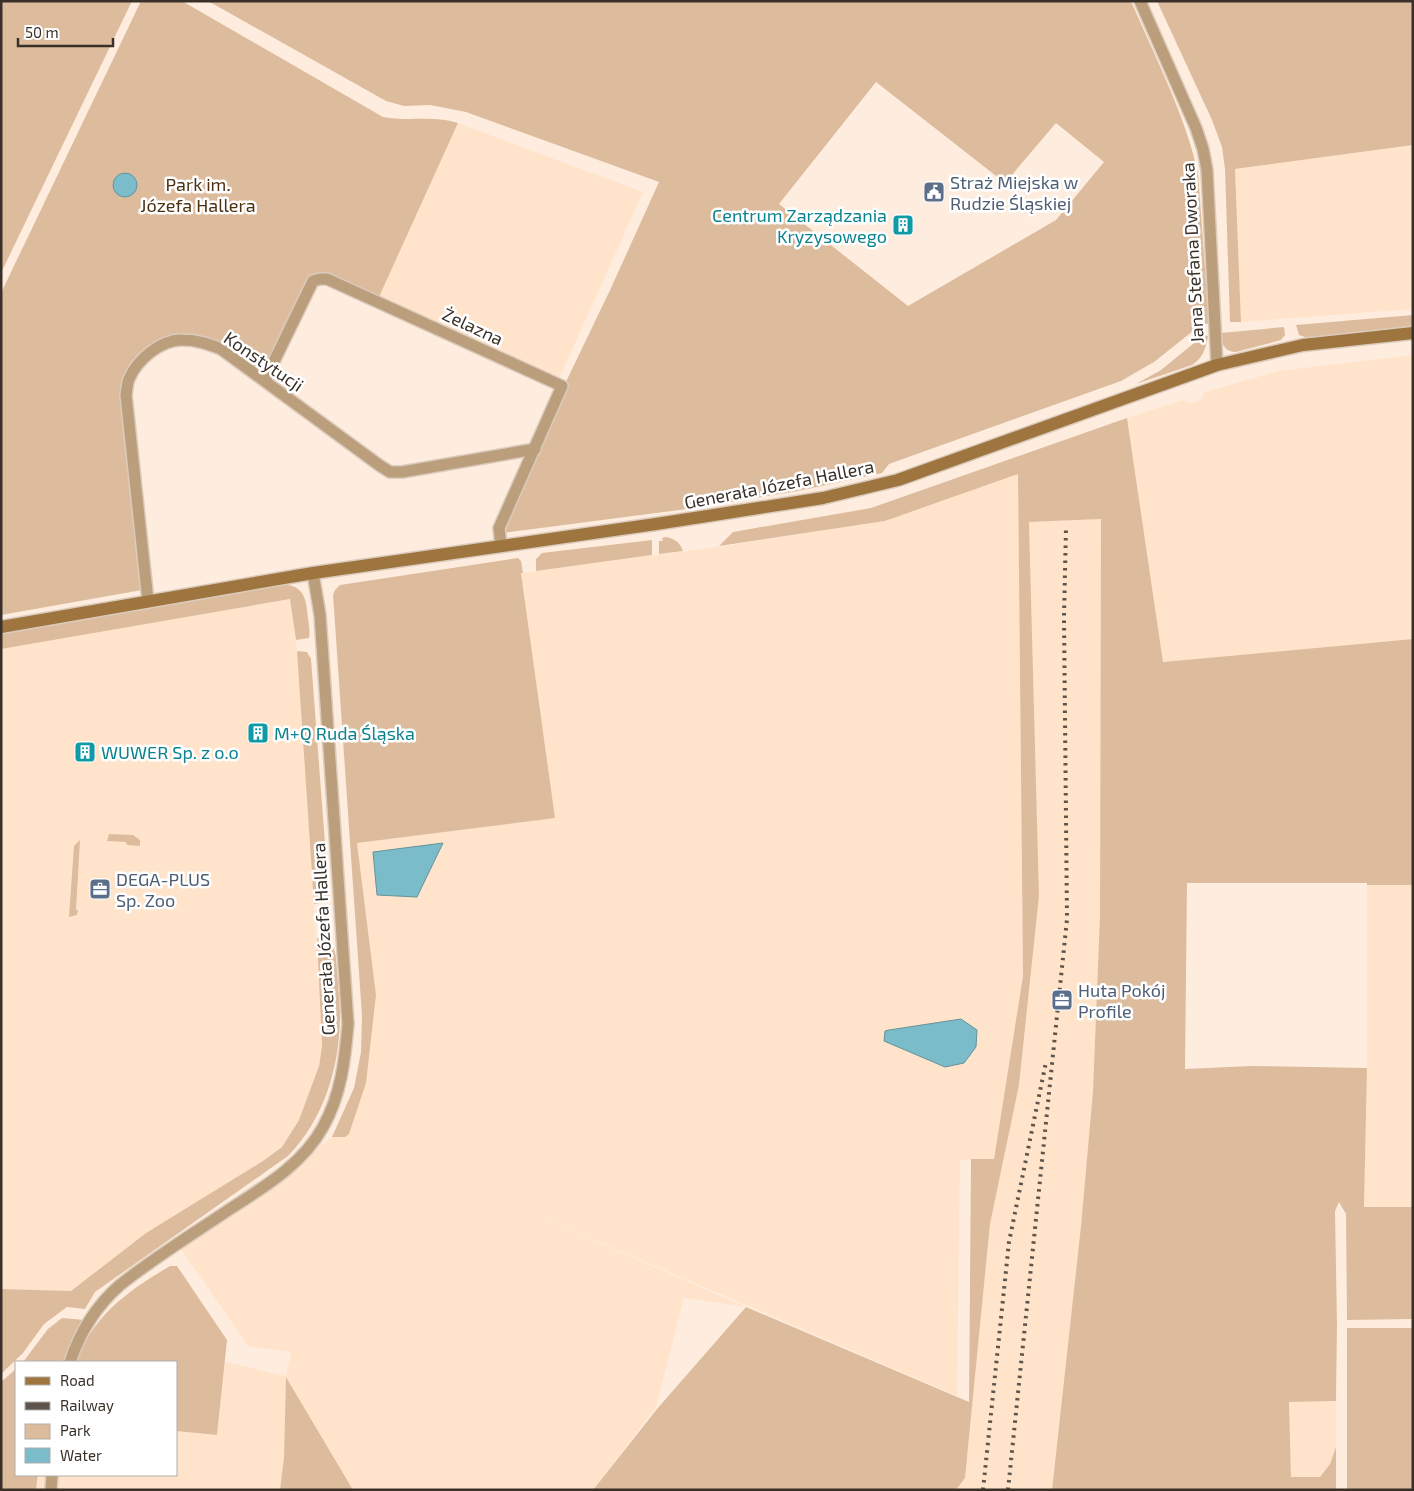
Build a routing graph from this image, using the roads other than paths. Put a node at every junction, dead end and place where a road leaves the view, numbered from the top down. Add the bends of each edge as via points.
1 (1140, 1) edge
2 (1413, 333) edge
3 (1217, 365) junction
4 (265, 380) junction
5 (535, 449) junction
6 (501, 545) junction
7 (313, 573) junction
8 (148, 601) junction
9 (1, 626) edge
10 (70, 1361) edge
11 (52, 1476) edge
12 (51, 1490) edge

1 - 3 street, Jana Stefana Dworaka via 1203,149
2 - 3 street, Generała Józefa Hallera via 1297,346
3 - 6 street, Generała Józefa Hallera via 888,482 822,498
4 - 5 street, Konstytucji via 390,472 415,471
4 - 5 street, Żelazna via 313,281 328,278 562,386
4 - 8 street, Konstytucji via 221,349 202,342 181,340 165,343 143,358 128,380 126,395
5 - 6 street, Żelazna via 499,528
6 - 7 street, Generała Józefa Hallera
7 - 8 street, Generała Józefa Hallera
7 - 10 street, Generała Józefa Hallera via 320,614 348,1024 340,1088 311,1146 266,1185 114,1290 91,1317
8 - 9 street, Generała Józefa Hallera
11 - 12 street

